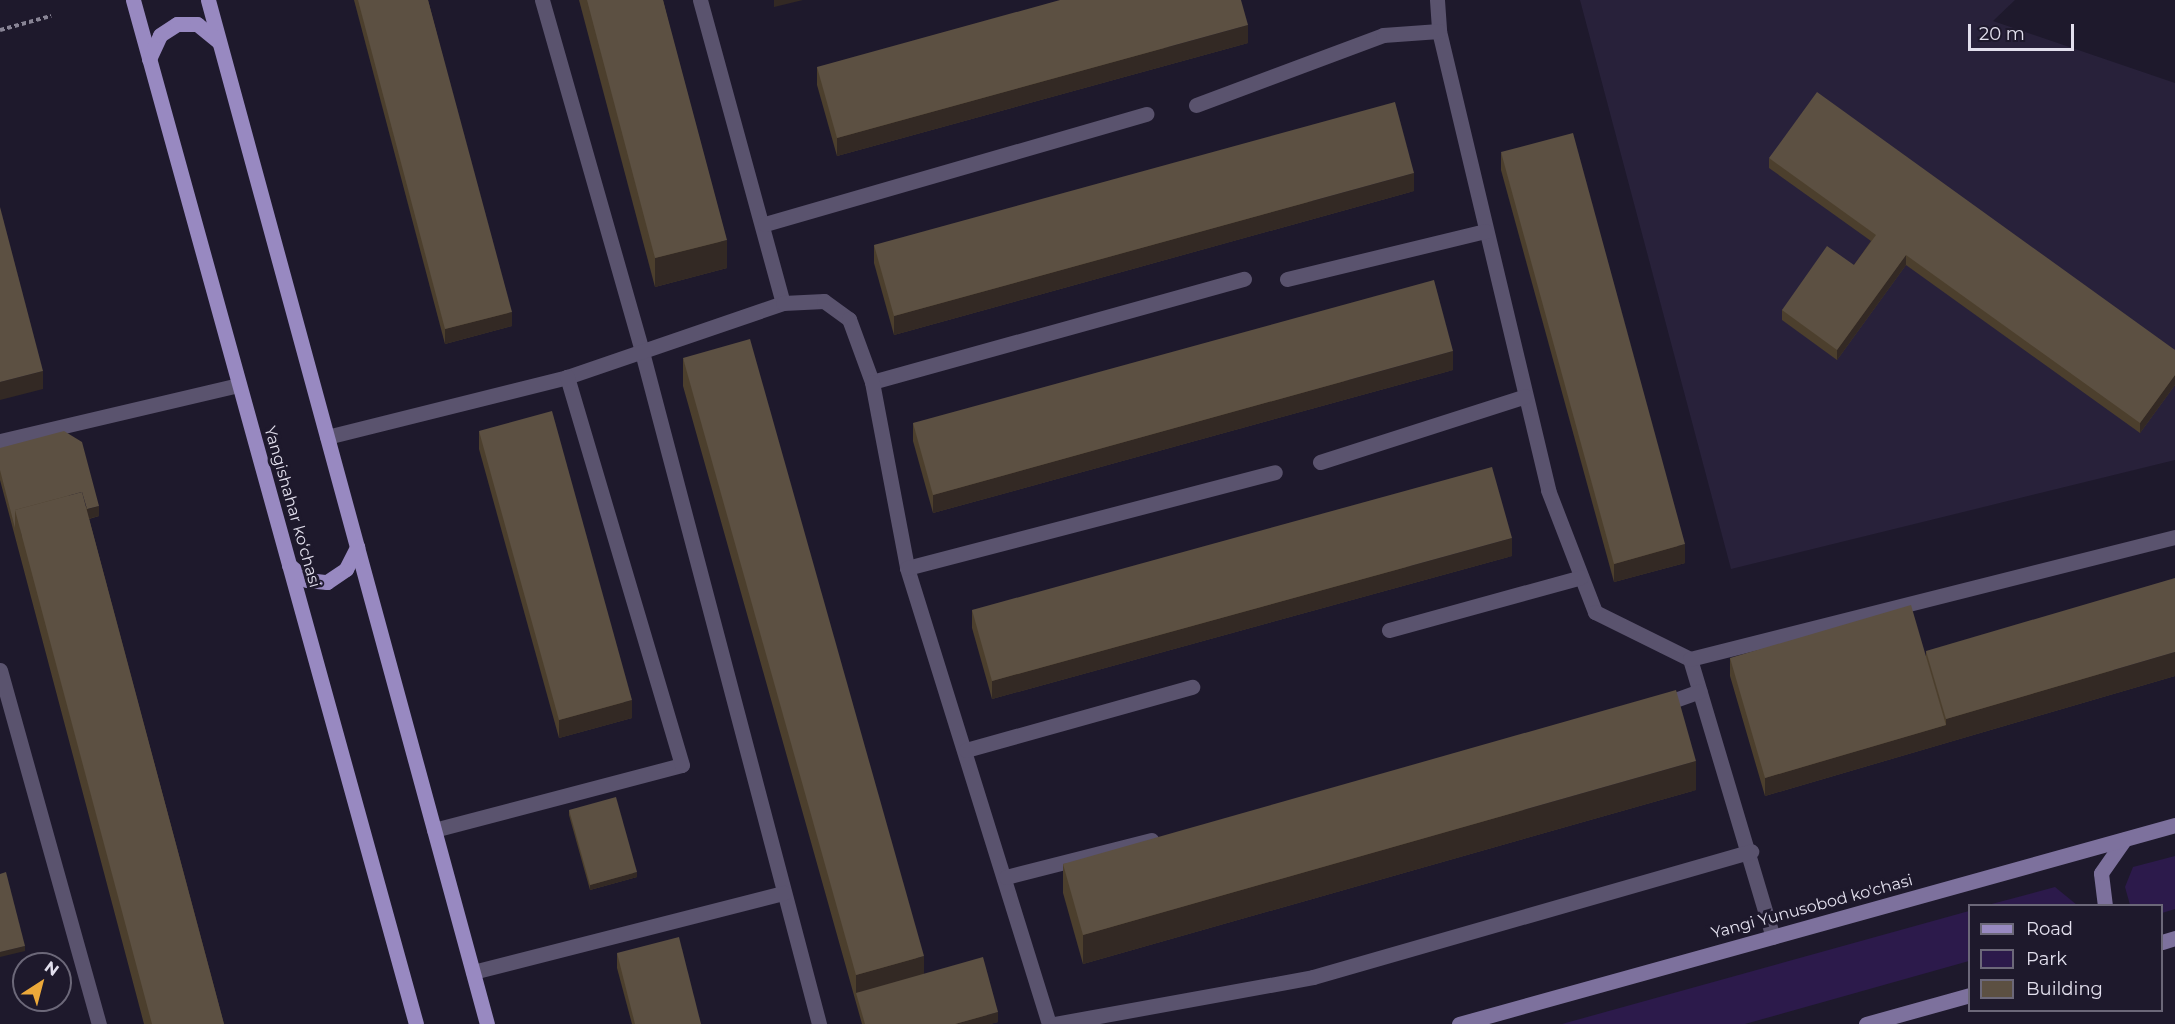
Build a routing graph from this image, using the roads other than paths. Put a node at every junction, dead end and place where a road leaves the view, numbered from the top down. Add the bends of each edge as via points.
1 (133, 0) edge
2 (208, 0) edge
3 (542, 0) edge
4 (700, 0) edge
5 (1437, 0) edge
6 (1439, 31) junction
7 (219, 42) junction
8 (149, 59) junction
9 (1196, 105) dead end
10 (1146, 114) dead end
11 (765, 224) junction
12 (1485, 231) junction
13 (1244, 279) dead end
14 (1287, 279) dead end
15 (783, 303) junction
16 (642, 352) junction
17 (567, 377) junction
18 (872, 382) junction
19 (239, 385) junction
20 (1525, 396) junction
21 (327, 437) junction
22 (0, 441) edge
23 (1320, 462) dead end
24 (1275, 472) dead end
25 (2175, 537) edge
26 (357, 547) junction
27 (290, 565) junction
28 (908, 568) junction
29 (1581, 577) junction
30 (1389, 630) dead end
31 (1690, 659) junction
32 (0, 670) edge
33 (1192, 687) dead end
34 (1701, 691) junction
35 (1641, 712) edge
36 (966, 750) junction
37 (2175, 825) edge
38 (434, 830) junction
39 (1169, 835) edge
40 (2124, 840) junction
41 (1751, 851) junction
42 (1006, 877) junction
43 (784, 893) junction
44 (2105, 904) edge
45 (1773, 937) junction
46 (473, 972) junction
47 (1968, 996) edge
48 (99, 1024) edge
49 (416, 1024) edge
50 (487, 1024) edge
51 (819, 1024) edge
52 (1049, 1024) edge
53 (1055, 1024) edge
54 (1459, 1024) edge
55 (1866, 1024) edge

1 - 8 main road, Yangishahar ko‘chasi
2 - 7 main road
3 - 16 lane
4 - 11 lane
5 - 6 lane
6 - 9 lane via 1383,34
6 - 12 lane
7 - 8 main road via 197,24 177,24 160,35
7 - 21 main road
8 - 19 main road, Yangishahar ko‘chasi
10 - 11 lane
11 - 15 lane
12 - 14 lane
12 - 20 lane
13 - 18 lane
15 - 16 lane
15 - 18 lane via 824,302 849,319
16 - 17 lane
16 - 43 lane
17 - 21 lane
17 - 38 lane via 682,765
18 - 28 lane
19 - 22 lane
19 - 27 main road, Yangishahar ko‘chasi
20 - 23 lane
20 - 29 lane via 1548,490
21 - 26 main road
24 - 28 lane
25 - 31 lane
26 - 27 main road via 346,569 327,582 307,580
26 - 38 main road
27 - 49 main road, Yangishahar ko‘chasi
28 - 36 lane
29 - 30 lane
29 - 31 lane via 1594,612
31 - 34 lane
32 - 48 lane
33 - 36 lane
34 - 35 lane
34 - 41 lane
36 - 42 lane
37 - 40 main road, Yangi Yunusobod ko'chasi
38 - 46 main road
39 - 42 lane
40 - 44 main road via 2101,873
40 - 45 main road, Yangi Yunusobod ko'chasi
41 - 45 lane
41 - 53 lane via 1313,977
42 - 52 lane
43 - 46 lane
43 - 51 lane
45 - 54 main road, Yangi Yunusobod ko'chasi
46 - 50 main road
47 - 55 main road

